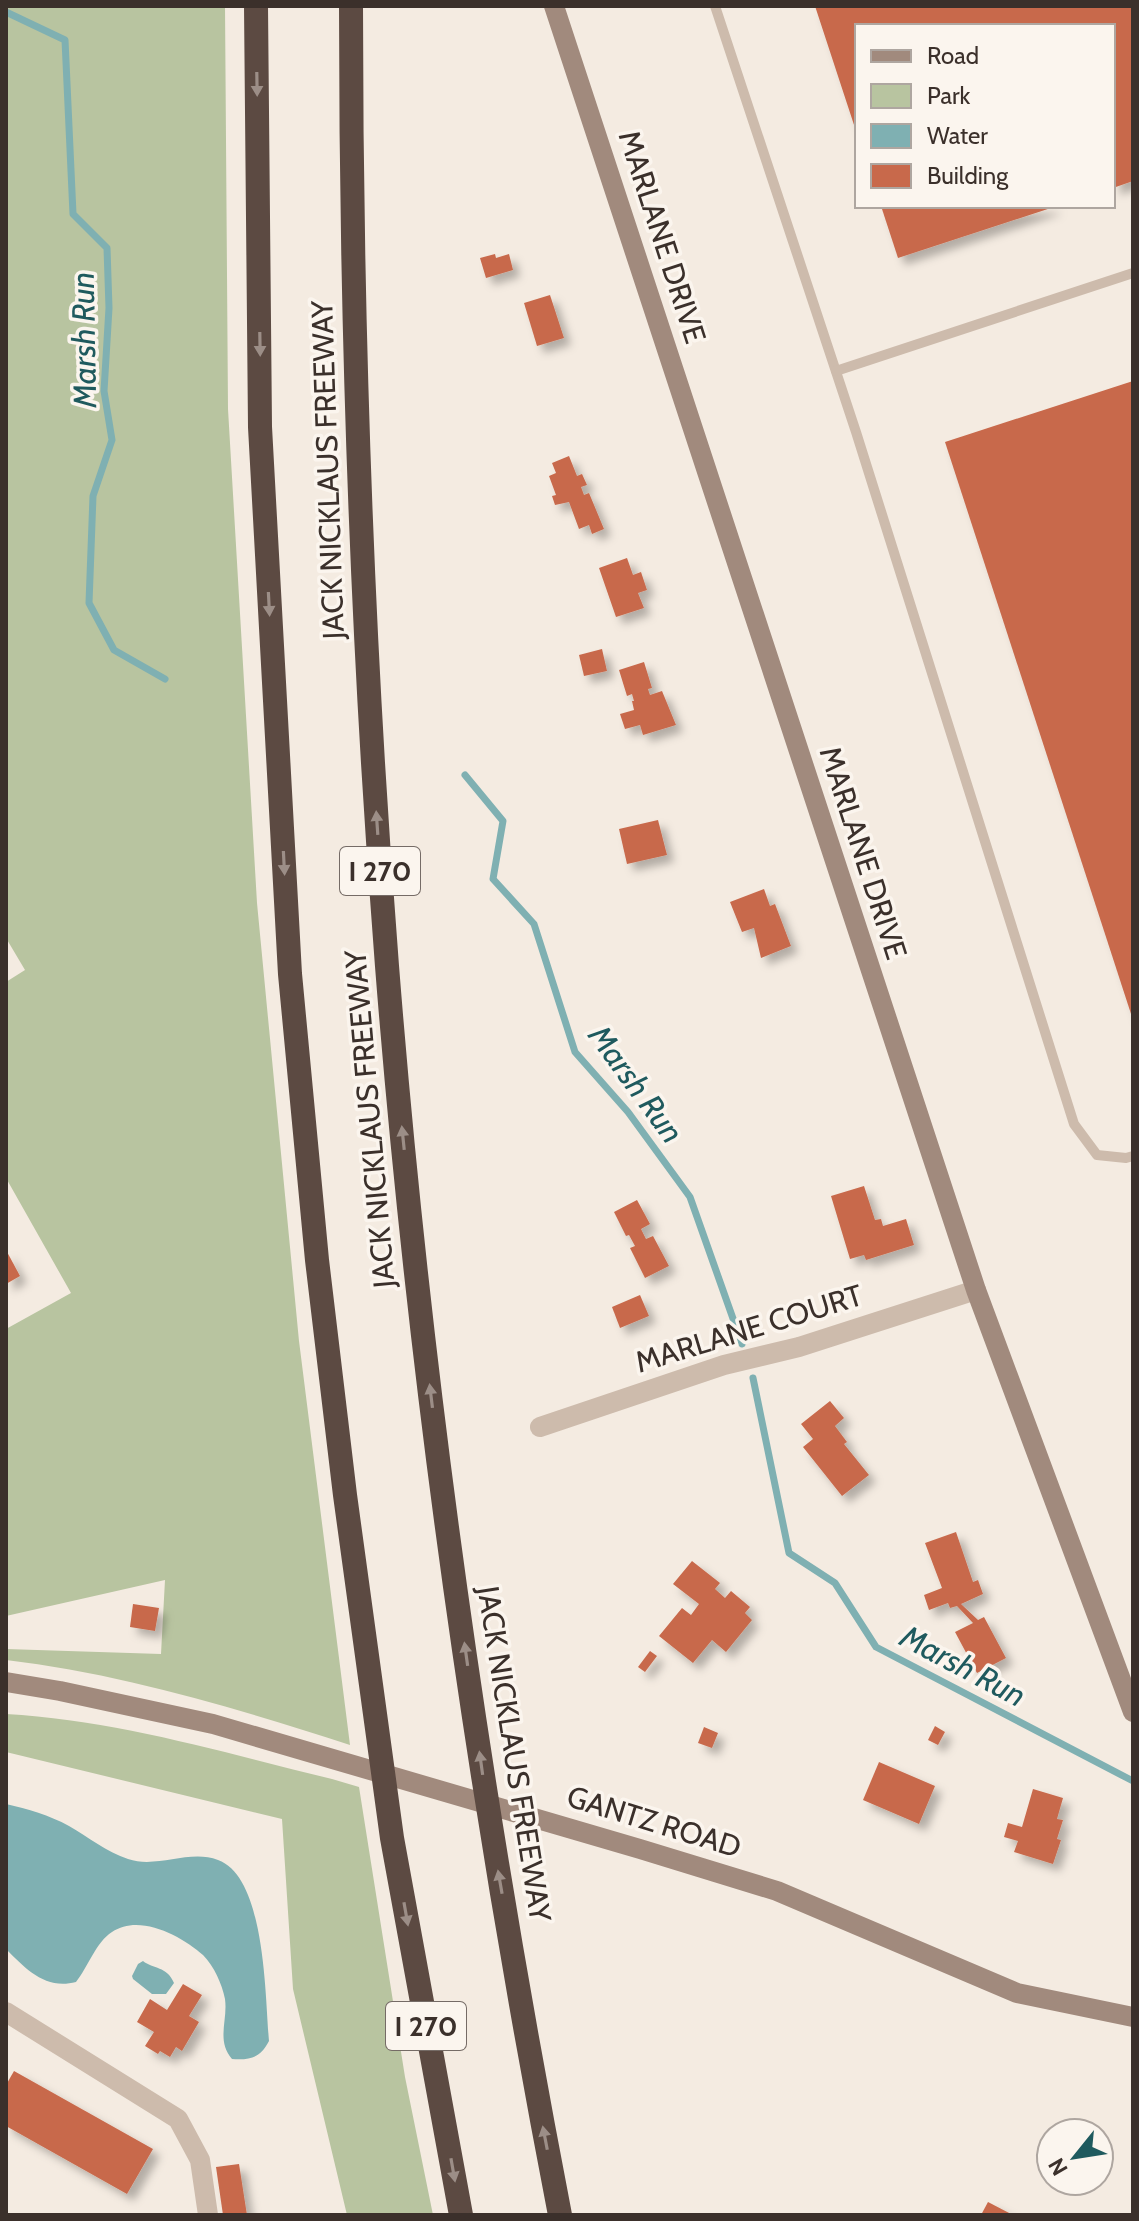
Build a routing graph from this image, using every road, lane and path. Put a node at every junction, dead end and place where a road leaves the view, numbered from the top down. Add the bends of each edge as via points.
1 (256, 6) edge
2 (351, 6) edge
3 (554, 6) edge
4 (715, 6) edge
5 (1133, 273) edge
6 (836, 371) junction
7 (1133, 1156) edge
8 (976, 1290) junction
9 (540, 1427) dead end
10 (6, 1682) edge
11 (1133, 1712) edge
12 (7, 2015) edge
13 (1133, 2017) edge
14 (208, 2215) edge
15 (461, 2215) edge
16 (560, 2215) edge

1 -> 15 highway, JACK NICKLAUS FREEWAY / I 270 via 260,427 290,974 327,1339 392,1838
16 -> 2 highway, JACK NICKLAUS FREEWAY / I 270 via 494,1850 442,1495 387,968 367,682
3 - 8 street, MARLANE DRIVE
4 - 6 lane
5 - 6 lane
6 - 7 lane via 1074,1124 1097,1155
8 - 9 street, MARLANE COURT
8 - 11 street, MARLANE DRIVE
10 - 13 street, GANTZ ROAD via 149,1709 586,1833 777,1891 1017,1993
12 - 14 street via 178,2119 200,2160

